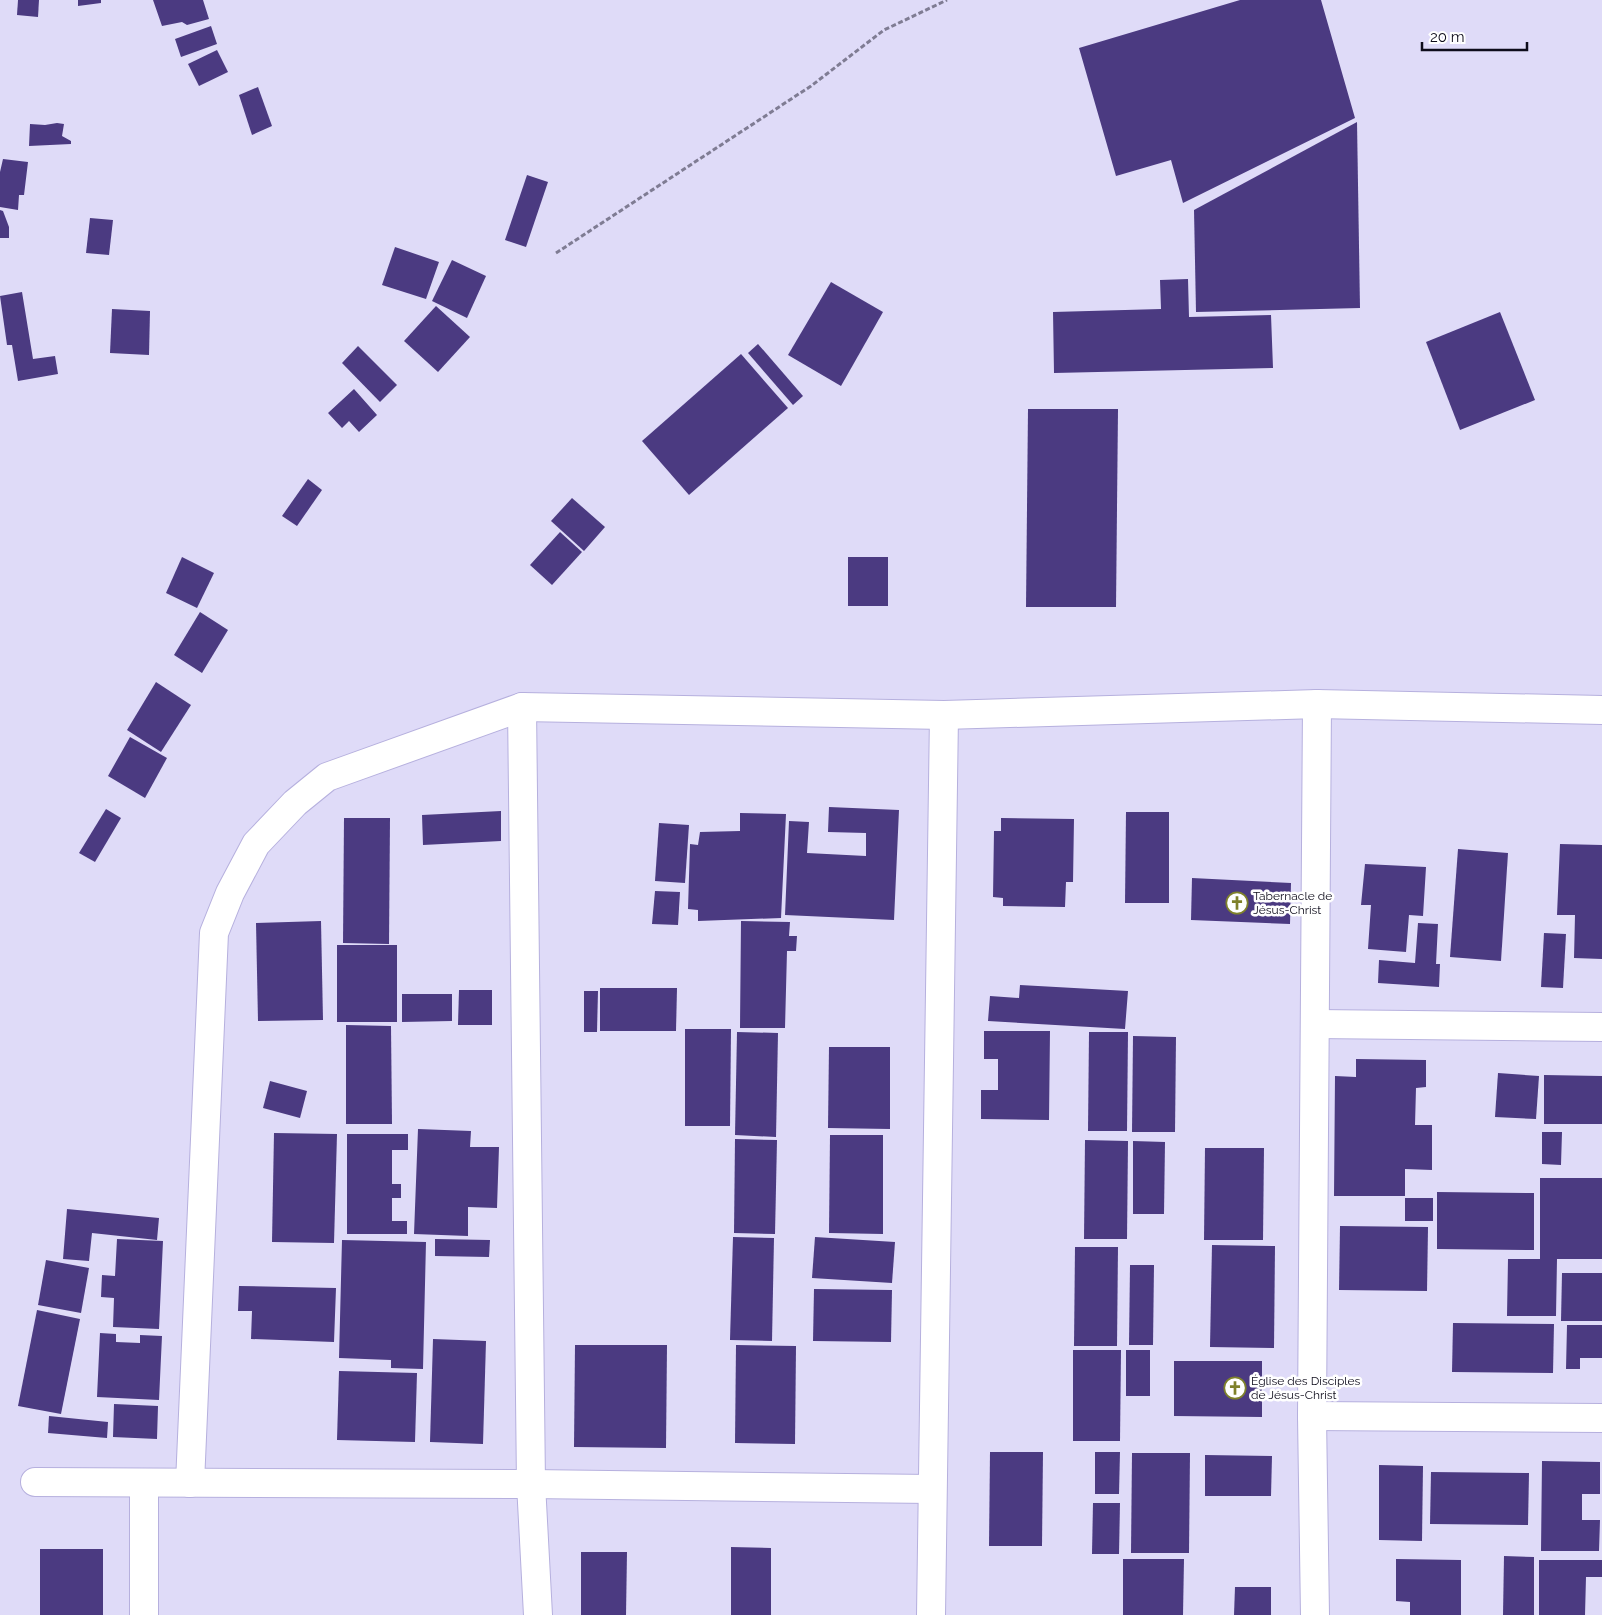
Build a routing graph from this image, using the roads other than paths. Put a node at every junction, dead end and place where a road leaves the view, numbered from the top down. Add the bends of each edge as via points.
1 (1318, 704) junction
2 (522, 707) junction
3 (1602, 710) edge
4 (944, 715) junction
5 (1316, 1024) junction
6 (1602, 1027) edge
7 (1312, 1416) junction
8 (1602, 1418) edge
9 (35, 1482) dead end
10 (144, 1482) junction
11 (190, 1483) junction
12 (531, 1484) junction
13 (931, 1489) junction
14 (144, 1615) edge
15 (538, 1615) edge
16 (931, 1615) edge
17 (1315, 1615) edge

1 - 3 street
1 - 4 street
1 - 5 street
2 - 4 street
2 - 11 street via 327,777 295,803 256,844 230,893 214,933
2 - 12 street
4 - 13 street
5 - 6 street
5 - 7 street
7 - 8 street
7 - 17 street
9 - 10 street
10 - 11 street
10 - 14 street
11 - 12 street
12 - 13 street
12 - 15 street
13 - 16 street

